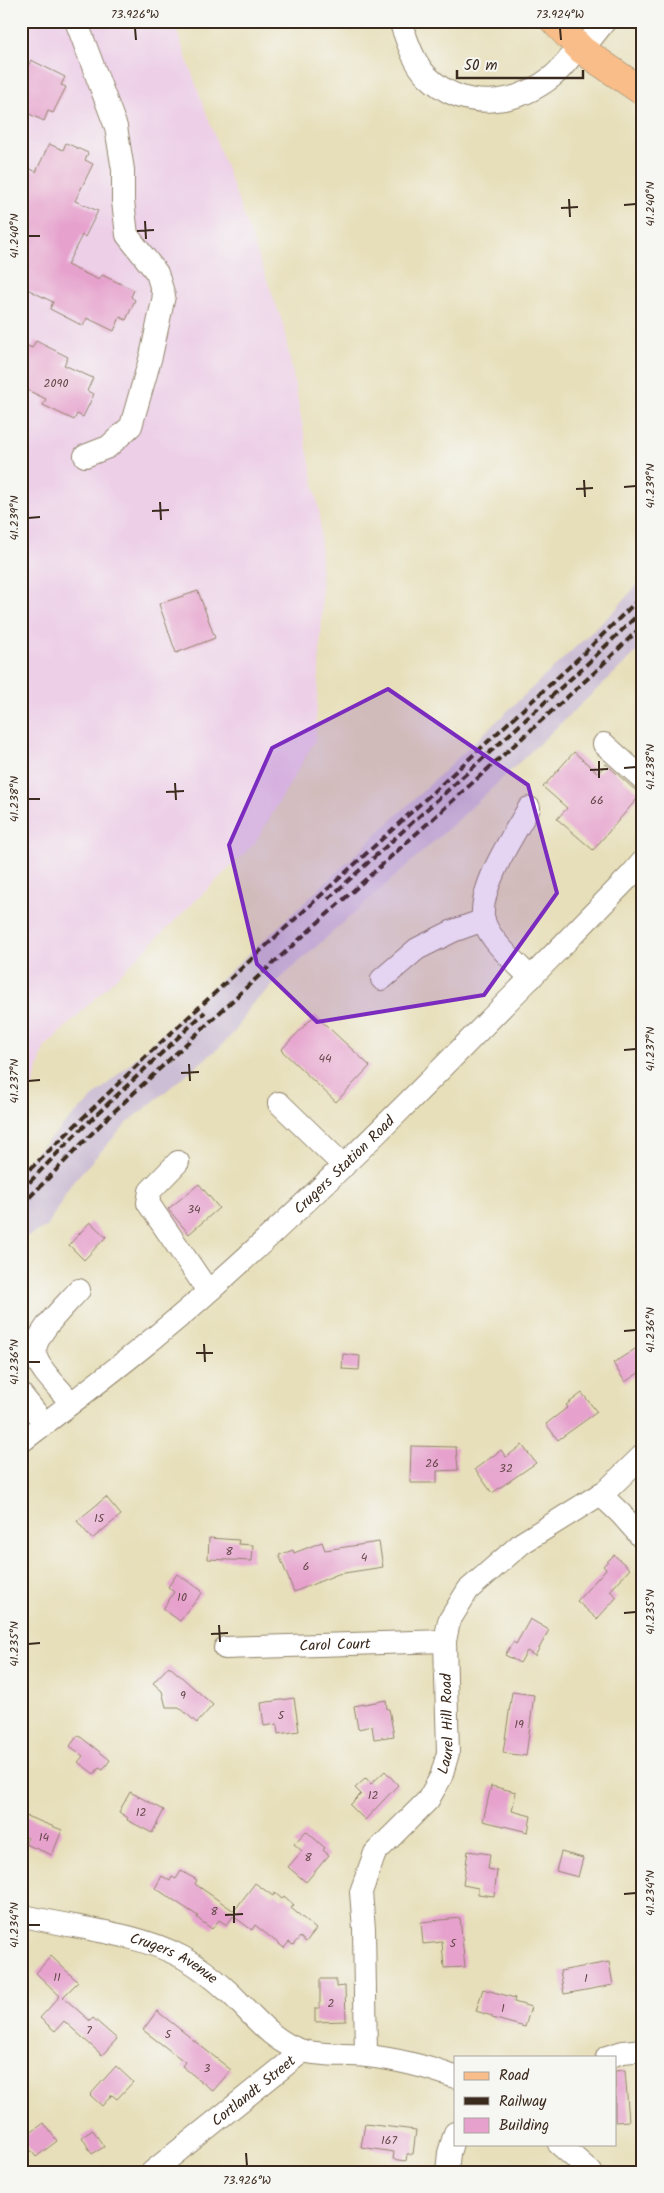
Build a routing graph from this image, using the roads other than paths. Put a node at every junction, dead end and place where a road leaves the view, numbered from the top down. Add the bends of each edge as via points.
1 (76, 21) edge
2 (400, 21) edge
3 (554, 21) edge
4 (604, 21) edge
5 (581, 48) junction
6 (643, 92) edge
7 (85, 456) dead end
8 (604, 744) dead end
9 (643, 779) edge
10 (529, 808) dead end
11 (643, 860) edge
12 (484, 920) junction
13 (531, 978) junction
14 (382, 979) dead end
15 (280, 1103) dead end
16 (178, 1162) dead end
17 (344, 1166) junction
18 (79, 1290) dead end
19 (208, 1292) junction
20 (21, 1394) edge
21 (71, 1402) junction
22 (45, 1424) junction
23 (21, 1442) edge
24 (643, 1455) edge
25 (600, 1494) junction
26 (643, 1539) edge
27 (445, 1641) junction
28 (225, 1648) dead end
29 (21, 1915) edge
30 (303, 2050) junction
31 (643, 2050) edge
32 (366, 2056) junction
33 (610, 2056) edge
34 (454, 2077) edge
35 (454, 2136) edge
36 (561, 2146) edge
37 (154, 2171) edge
38 (447, 2172) edge
39 (591, 2172) edge

1 - 7 street via 116,127 128,235 157,273 164,296 131,426 108,447
2 - 5 street via 412,53 427,76 449,92 476,101 508,100 534,90 555,75
3 - 5 main road
4 - 5 street
5 - 6 main road
8 - 9 street
10 - 12 street via 494,870 483,904
11 - 13 street, Crugers Station Road
12 - 13 street via 488,930
12 - 14 street via 453,931 417,950
13 - 17 street, Crugers Station Road
15 - 17 street
16 - 19 street via 150,1192 148,1203
17 - 19 street, Crugers Station Road
18 - 21 street via 38,1338 35,1348 38,1362
19 - 21 street, Crugers Station Road
20 - 22 street
21 - 22 street, Crugers Station Road
22 - 23 street, Crugers Station Road
24 - 25 street, Laurel Hill Road
25 - 26 street
25 - 27 street, Laurel Hill Road via 522,1543 468,1590 449,1621
27 - 28 street, Carol Court
27 - 32 street, Laurel Hill Road via 448,1753 441,1777 428,1800 375,1852 361,1892
29 - 30 street, Crugers Avenue via 124,1936 180,1956 209,1975 278,2039
30 - 32 street, Cortlandt Street
30 - 37 street, Cortlandt Street
31 - 33 street
32 - 34 street, Cortlandt Street via 414,2064
35 - 38 street
36 - 39 street

